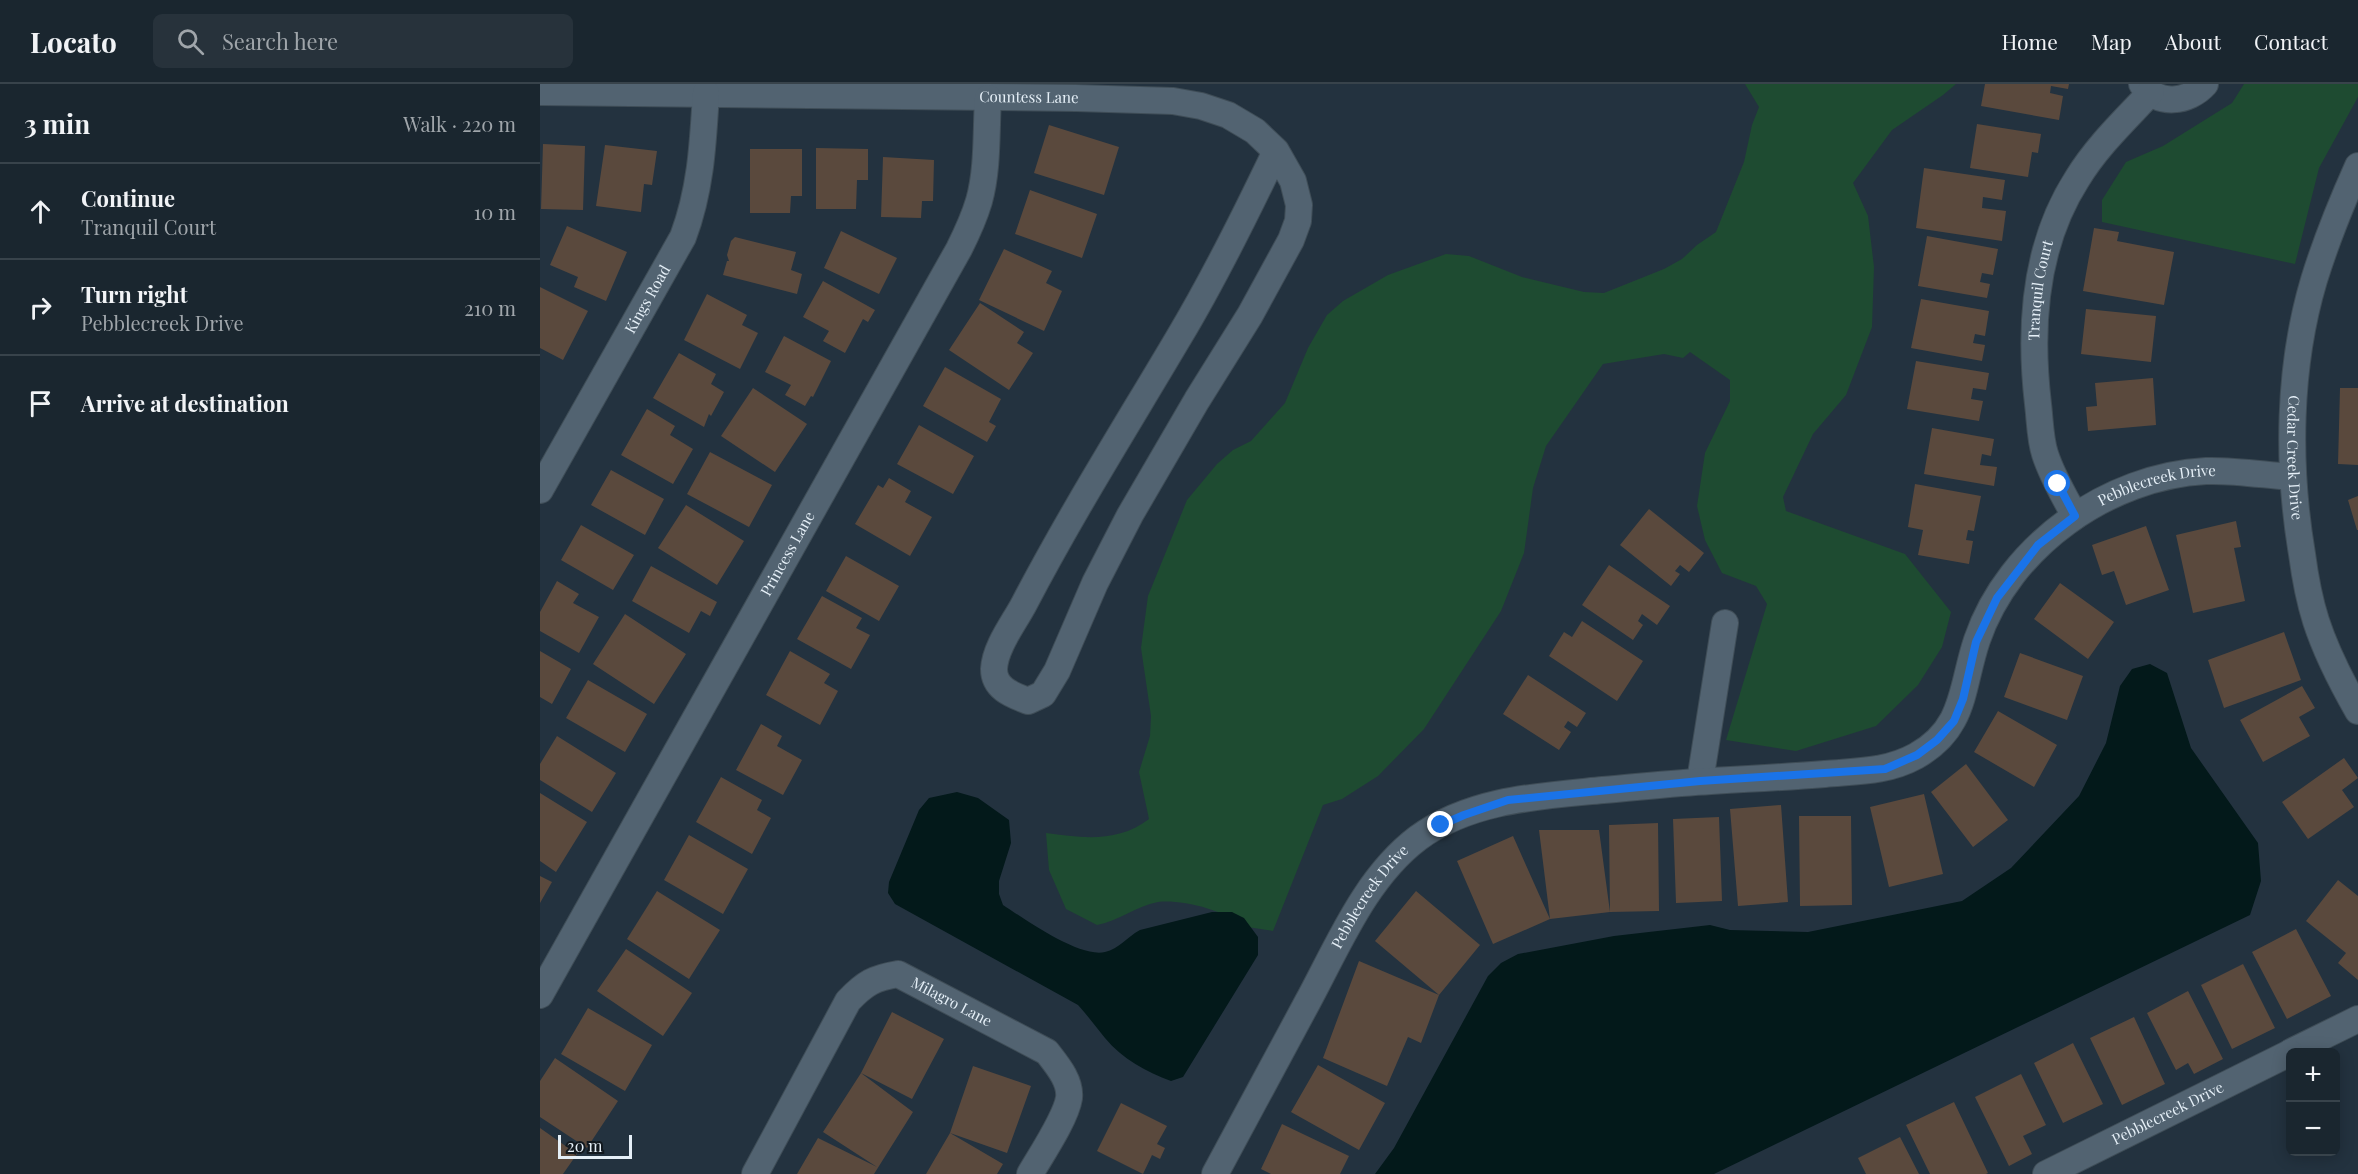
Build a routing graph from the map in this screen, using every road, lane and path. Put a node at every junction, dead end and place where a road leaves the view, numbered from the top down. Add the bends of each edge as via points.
1 (2205, 84) edge
2 (2146, 88) edge
3 (540, 92) edge
4 (706, 93) junction
5 (988, 98) junction
6 (1276, 151) junction
7 (2358, 166) edge
8 (2292, 477) junction
9 (540, 490) edge
10 (2075, 516) junction
11 (1725, 623) dead end
12 (2358, 711) edge
13 (1700, 781) junction
14 (540, 994) edge
15 (2358, 1019) edge
16 (2301, 1048) edge
17 (2286, 1055) edge
18 (754, 1174) edge
19 (1030, 1174) edge
20 (1215, 1174) edge
21 (2046, 1174) edge

1 - 2 street, Tranquil Court via 2189,97 2175,100 2163,99
2 - 10 street, Tranquil Court via 2076,179 2054,220 2036,297 2035,379 2045,453
3 - 4 street, Countess Lane
4 - 5 street, Countess Lane
4 - 9 street, Kings Road via 699,184 683,237
5 - 6 street, Countess Lane via 1173,101 1201,106 1228,115 1255,131
5 - 14 street, Princess Lane via 984,173 971,225
6 - 6 street, Countess Lane via 1293,181 1299,205 1291,240 1130,515 1043,694 1028,701 1006,693 994,671 997,654 1181,334
7 - 8 street, Cedar Creek Drive via 2330,229 2313,283 2297,364
8 - 10 street, Pebblecreek Drive via 2207,471 2140,482
8 - 12 street, Cedar Creek Drive via 2308,595 2316,623
10 - 13 street, Pebblecreek Drive via 2038,545 1997,598 1976,642 1954,721 1917,755 1885,769
11 - 13 street
13 - 20 street, Pebblecreek Drive via 1508,800 1464,815 1420,837 1392,861 1361,903
15 - 16 street, Pebblecreek Drive
17 - 21 street, Pebblecreek Drive
18 - 19 street, Milagro Lane via 848,1001 862,986 898,974 1047,1052 1063,1072 1069,1097

